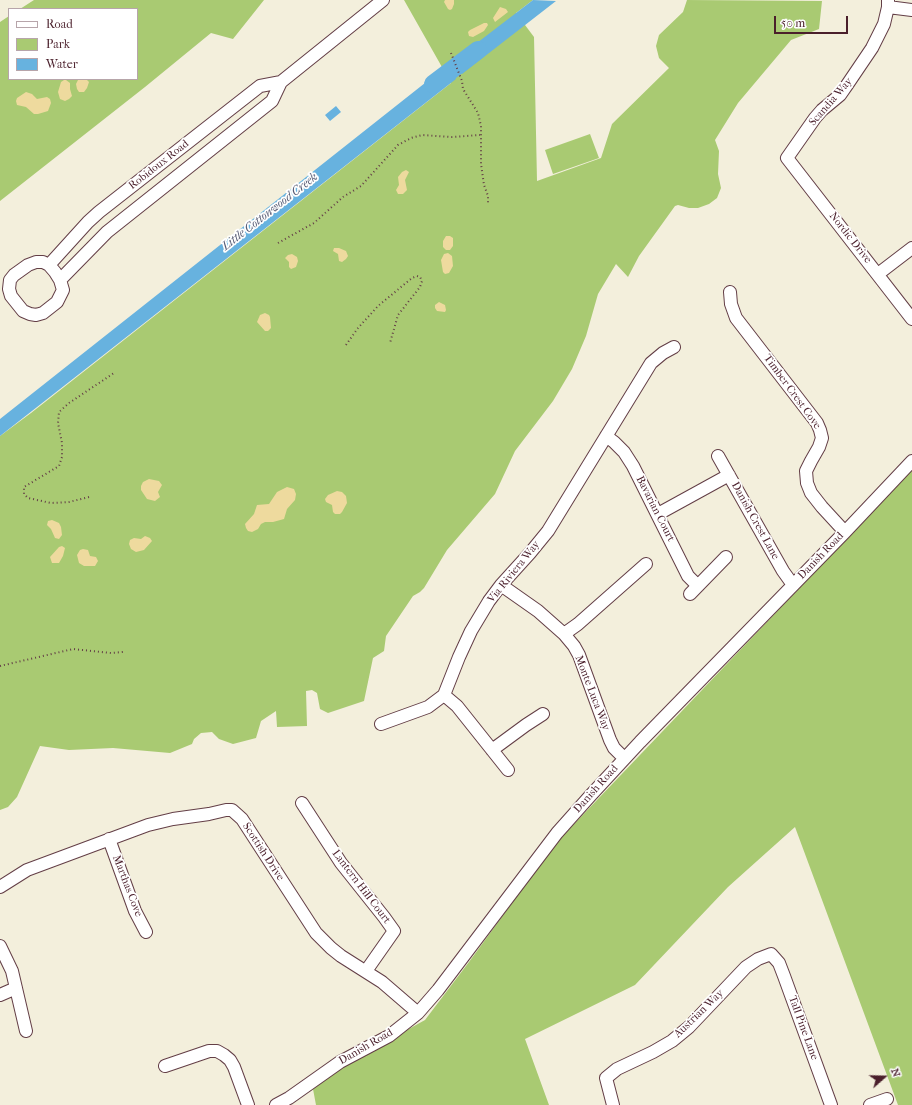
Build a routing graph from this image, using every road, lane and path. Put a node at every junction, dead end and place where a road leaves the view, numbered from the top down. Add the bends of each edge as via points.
1 (383, 0) edge
2 (888, 4) edge
3 (912, 10) edge
4 (451, 53) dead end
5 (280, 82) junction
6 (204, 130) junction
7 (480, 135) junction
8 (217, 146) junction
9 (787, 158) joint
10 (133, 186) junction
11 (146, 202) junction
12 (488, 205) dead end
13 (278, 243) dead end
14 (912, 248) edge
15 (49, 265) junction
16 (878, 274) junction
17 (60, 280) junction
18 (730, 292) dead end
19 (912, 319) edge
20 (390, 343) dead end
21 (346, 345) dead end
22 (674, 347) dead end
23 (114, 373) dead end
24 (606, 436) junction
25 (718, 456) dead end
26 (912, 461) edge
27 (729, 475) junction
28 (89, 497) dead end
29 (658, 514) junction
30 (845, 532) junction
31 (726, 557) dead end
32 (646, 564) dead end
33 (501, 585) junction
34 (793, 585) junction
35 (564, 634) junction
36 (123, 652) dead end
37 (0, 666) edge
38 (444, 695) junction
39 (543, 714) dead end
40 (381, 724) dead end
41 (492, 750) junction
42 (624, 758) junction
43 (508, 770) dead end
44 (302, 803) dead end
45 (109, 839) junction
46 (0, 887) edge
47 (146, 932) dead end
48 (0, 946) edge
49 (771, 954) joint
50 (366, 971) junction
51 (16, 988) junction
52 (0, 995) edge
53 (418, 1013) junction
54 (26, 1031) dead end
55 (165, 1066) dead end
56 (887, 1099) dead end
57 (248, 1105) edge
58 (276, 1105) edge
59 (613, 1105) edge
60 (831, 1105) edge
61 (870, 1105) edge

1 - 5 street, Robidoux Road
2 - 3 street
2 - 9 street, Scandia Way via 884,24 878,36 847,85 819,114
4 - 7 path via 463,89 478,113
5 - 6 street, Robidoux Road via 260,86
5 - 8 street, Robidoux Road via 272,102
6 - 8 street
6 - 10 street, Robidoux Road
7 - 12 path via 481,164
7 - 13 path via 422,135 410,138 398,145 361,186 343,197 314,223
8 - 11 street, Robidoux Road
9 - 16 street, Nordic Drive
10 - 11 street
10 - 15 street, Robidoux Road via 88,222
11 - 17 street, Robidoux Road via 103,235
14 - 16 street
15 - 17 street
15 - 17 street via 36,262 14,275 10,280 9,289 12,296 24,311 36,315 43,313 61,296 63,290
16 - 19 street, Nordic Drive
18 - 30 street, Timber Crest Cove via 736,318 817,423 822,438 806,471 807,483 811,493
20 - 21 path via 398,315 420,287 420,277 412,278 378,306
22 - 24 street, Via Riviera Way via 651,363
23 - 28 path via 59,412 62,457 59,466 24,487 24,494 28,498 51,504
24 - 29 street, Bavarian Court via 624,452
24 - 33 street, Via Riviera Way via 548,531
25 - 27 street, Danish Crest Lane
26 - 30 street, Danish Road
27 - 29 street
27 - 34 street, Danish Crest Lane
29 - 31 street, Bavarian Court via 694,590
30 - 34 street, Danish Road
32 - 35 street
33 - 35 street, Monte Luca Way via 538,611
33 - 38 street, Via Riviera Way via 471,631
34 - 42 street, Danish Road
35 - 42 street, Monte Luca Way via 579,655 610,740
36 - 37 path via 73,649
38 - 40 street via 428,707
38 - 41 street via 457,706
39 - 41 street
41 - 43 street
42 - 53 street, Danish Road via 557,833
44 - 50 street, Lantern Hill Court via 341,863 394,931
45 - 46 street, Scottish Drive via 27,870
45 - 47 street, Marthas Cove via 135,911
45 - 50 street, Scottish Drive via 162,821 232,810 242,819 316,933 340,956
48 - 51 street via 12,971
49 - 59 street, Austrian Way via 746,967 689,1027 672,1041 606,1078
49 - 60 street, Tall Pine Lane via 784,976
50 - 53 street, Scottish Drive
51 - 52 street
51 - 54 street
53 - 58 street, Danish Road via 389,1036 340,1062
55 - 57 street via 209,1051 217,1051 230,1060
56 - 61 street

